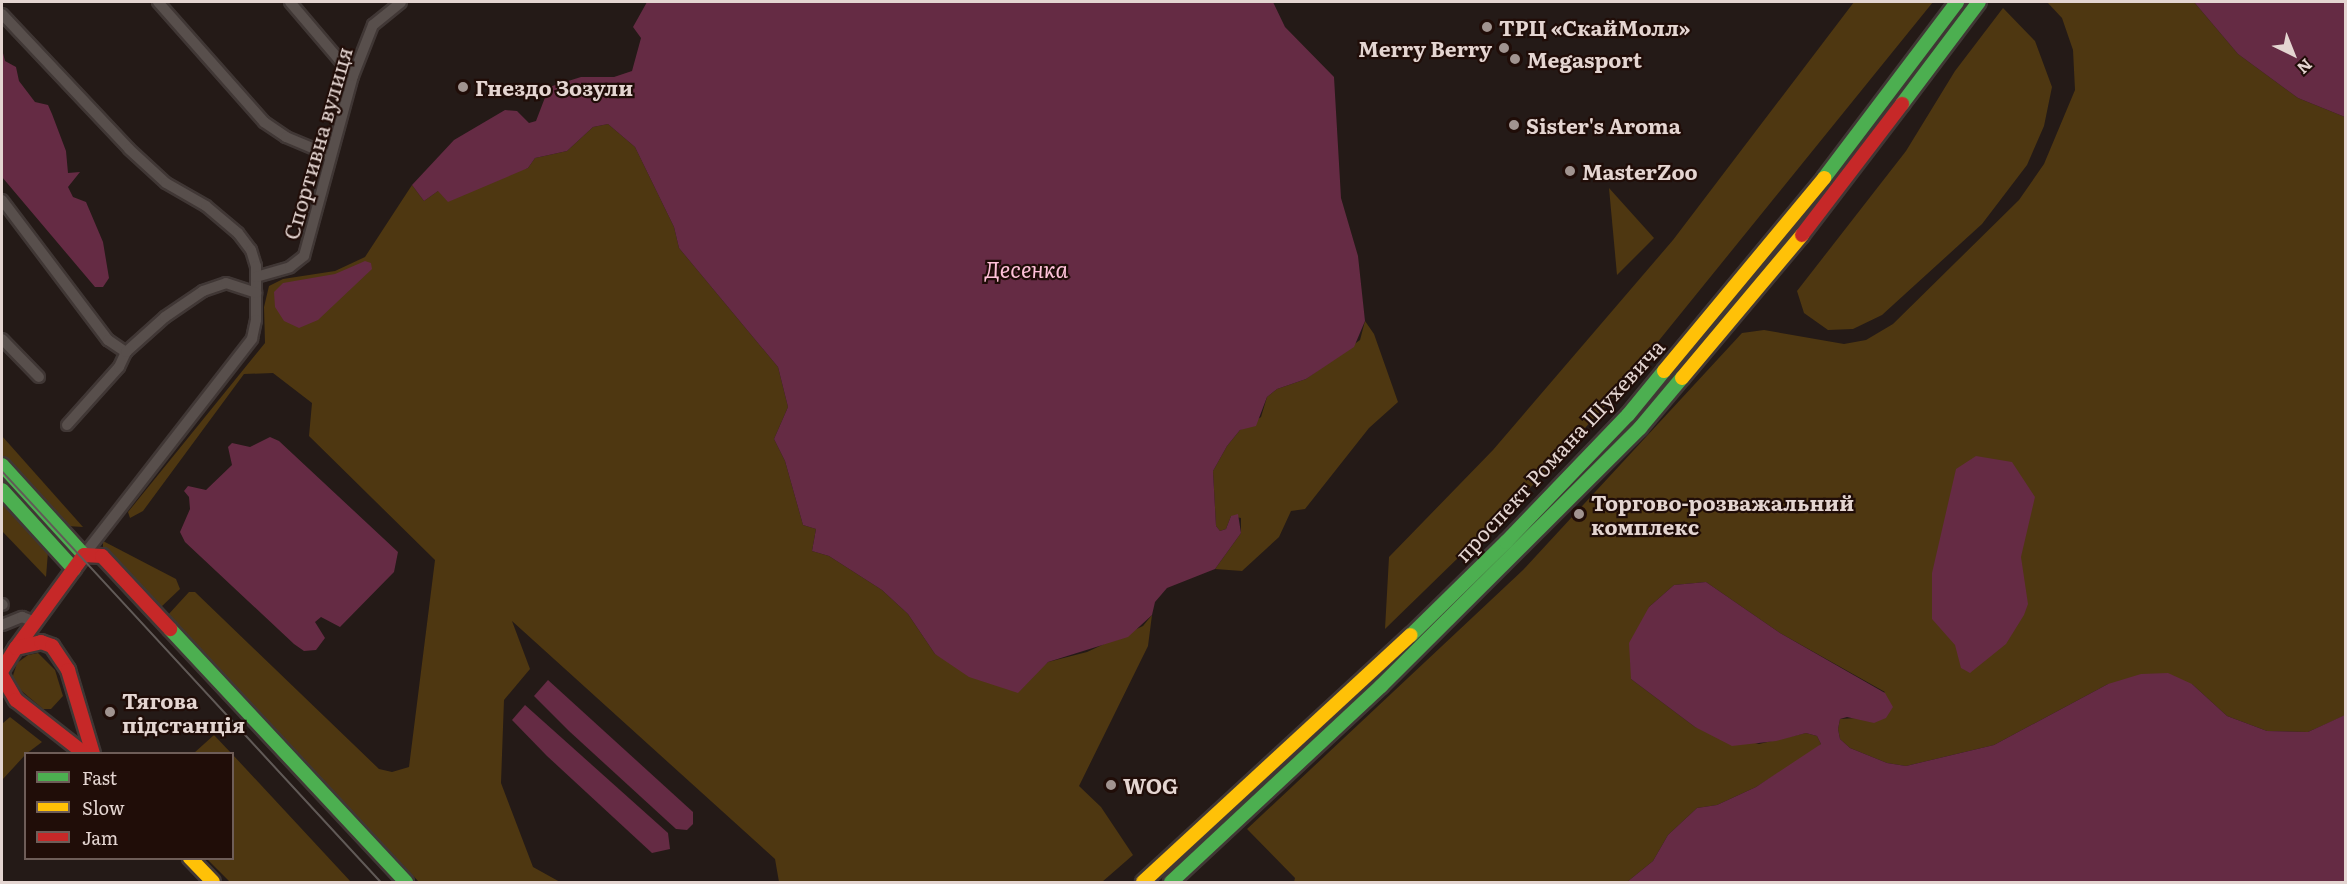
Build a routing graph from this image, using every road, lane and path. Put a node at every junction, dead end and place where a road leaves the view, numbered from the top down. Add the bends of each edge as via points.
1 (158, 2) edge
2 (290, 2) edge
3 (401, 2) edge
4 (1979, 2) edge
5 (1955, 5) edge
6 (2, 14) edge
7 (353, 76) junction
8 (329, 155) junction
9 (2, 200) edge
10 (256, 277) junction
11 (256, 293) junction
12 (2, 339) edge
13 (126, 352) junction
14 (39, 377) dead end
15 (67, 425) dead end
16 (2, 465) edge
17 (2, 490) edge
18 (84, 555) junction
19 (75, 569) junction
20 (32, 618) junction
21 (2, 625) edge
22 (41, 642) junction
23 (16, 648) junction
24 (2, 670) edge
25 (2, 676) edge
26 (79, 710) junction
27 (52, 728) junction
28 (84, 752) edge
29 (93, 752) edge
30 (192, 860) edge
31 (213, 882) edge
32 (406, 882) edge
33 (1143, 882) edge
34 (1171, 882) edge

1 - 8 street via 264,122 286,137
2 - 7 street
3 - 7 street, Спортивна вулиця via 373,25
4 - 34 main road, проспект Романа Шухевича via 1817,218 1640,428 1381,686
5 - 33 main road, проспект Романа Шухевича via 1839,160 1628,415 1377,668
6 - 10 street via 166,183 206,206 238,233 252,250
7 - 8 street, Спортивна вулиця
8 - 10 street, Спортивна вулиця via 304,256 290,267
9 - 13 street via 108,340
10 - 11 street
11 - 13 street via 226,283 203,291
11 - 18 street via 252,339
12 - 14 street
13 - 15 street via 119,367
16 - 18 main road
17 - 19 main road
18 - 19 main road
18 - 32 main road via 102,556
19 - 20 main road
20 - 21 street
20 - 22 main road
20 - 23 main road
22 - 23 main road
22 - 26 main road via 59,655
23 - 24 main road
25 - 27 main road via 16,700
26 - 27 main road via 69,726
26 - 29 main road
27 - 28 main road
30 - 31 main road

